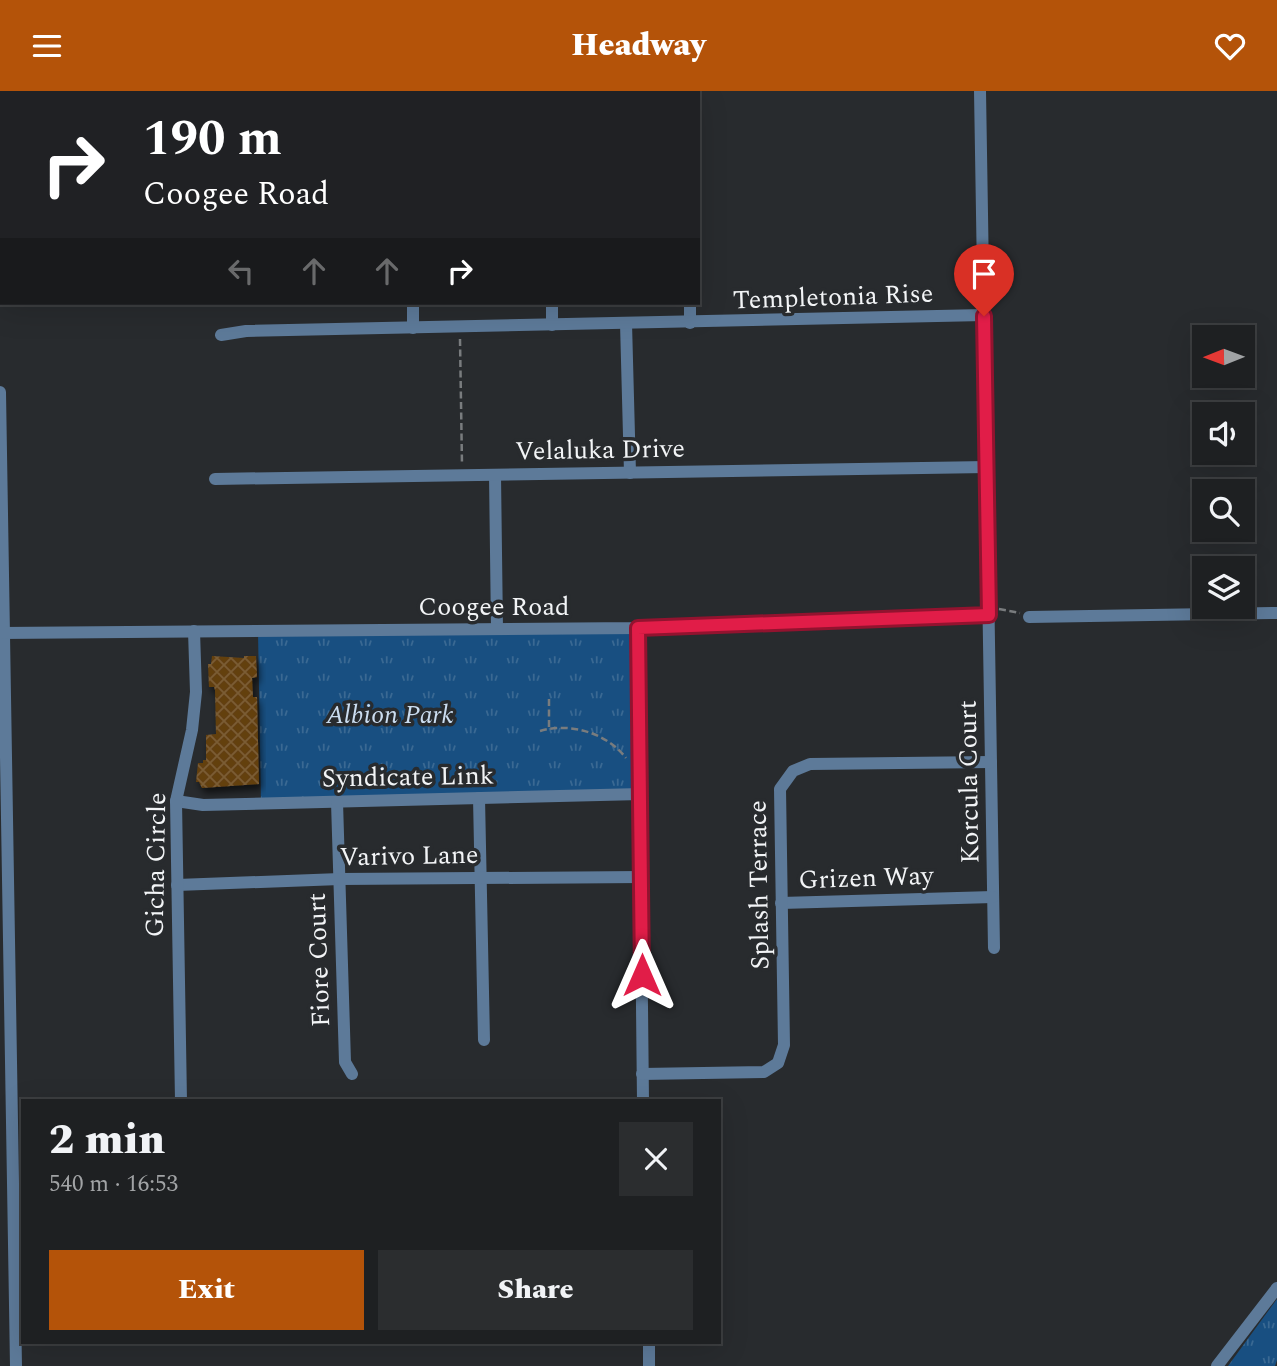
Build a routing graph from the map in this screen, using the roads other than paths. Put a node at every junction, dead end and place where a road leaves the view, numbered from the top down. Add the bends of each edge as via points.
1 (979, 91) edge
2 (413, 305) edge
3 (552, 305) edge
4 (690, 305) edge
5 (984, 316) junction
6 (626, 323) junction
7 (690, 323) junction
8 (552, 325) junction
9 (413, 328) junction
10 (221, 335) dead end
11 (0, 392) edge
12 (987, 467) junction
13 (630, 473) junction
14 (495, 475) junction
15 (215, 479) dead end
16 (989, 612) junction
17 (1277, 613) edge
18 (1029, 617) road end
19 (638, 628) junction
20 (497, 629) junction
21 (194, 631) junction
22 (3, 633) edge
23 (991, 762) junction
24 (641, 795) junction
25 (478, 798) junction
26 (176, 801) junction
27 (337, 802) junction
28 (642, 877) junction
29 (480, 878) junction
30 (340, 879) junction
31 (177, 885) junction
32 (993, 897) junction
33 (781, 903) junction
34 (994, 948) dead end
35 (484, 1040) dead end
36 (352, 1074) dead end
37 (642, 1074) junction
38 (180, 1099) edge
39 (643, 1099) edge
40 (1277, 1288) edge
41 (649, 1344) edge
42 (16, 1366) edge
43 (649, 1366) edge
44 (1217, 1366) edge

1 - 5 street, Korcula Court
2 - 9 street
3 - 8 street
4 - 7 street
5 - 7 street, Templetonia Rise
5 - 12 street, Korcula Court
6 - 7 street, Templetonia Rise
6 - 8 street, Templetonia Rise
6 - 13 street
8 - 9 street, Templetonia Rise
9 - 10 street, Templetonia Rise
11 - 22 street
12 - 13 street, Velaluka Drive
12 - 16 street, Korcula Court
13 - 14 street, Velaluka Drive
14 - 15 street, Velaluka Drive
14 - 20 street
16 - 19 street, Coogee Road
16 - 23 street, Korcula Court
17 - 18 street
19 - 20 street, Coogee Road
19 - 24 street
20 - 21 street, Coogee Road
21 - 22 street, Coogee Road
21 - 26 street, Gicha Circle via 192,730
22 - 42 street
23 - 32 street, Korcula Court
23 - 33 street, Splash Terrace via 810,764 793,771 780,789
24 - 25 street, Syndicate Link
24 - 28 street
25 - 27 street, Syndicate Link
25 - 29 street
26 - 27 street, Syndicate Link via 203,805
26 - 31 street, Gicha Circle
27 - 30 street, Fiore Court
28 - 29 street, Varivo Lane
28 - 37 street
29 - 30 street, Varivo Lane
29 - 35 street
30 - 31 street, Varivo Lane
30 - 36 street, Fiore Court via 345,1062
31 - 38 street, Gicha Circle
32 - 33 street, Grizen Way
32 - 34 street, Korcula Court
33 - 37 street, Splash Terrace via 784,1045 778,1063 764,1072
37 - 39 street
40 - 44 street
41 - 43 street

